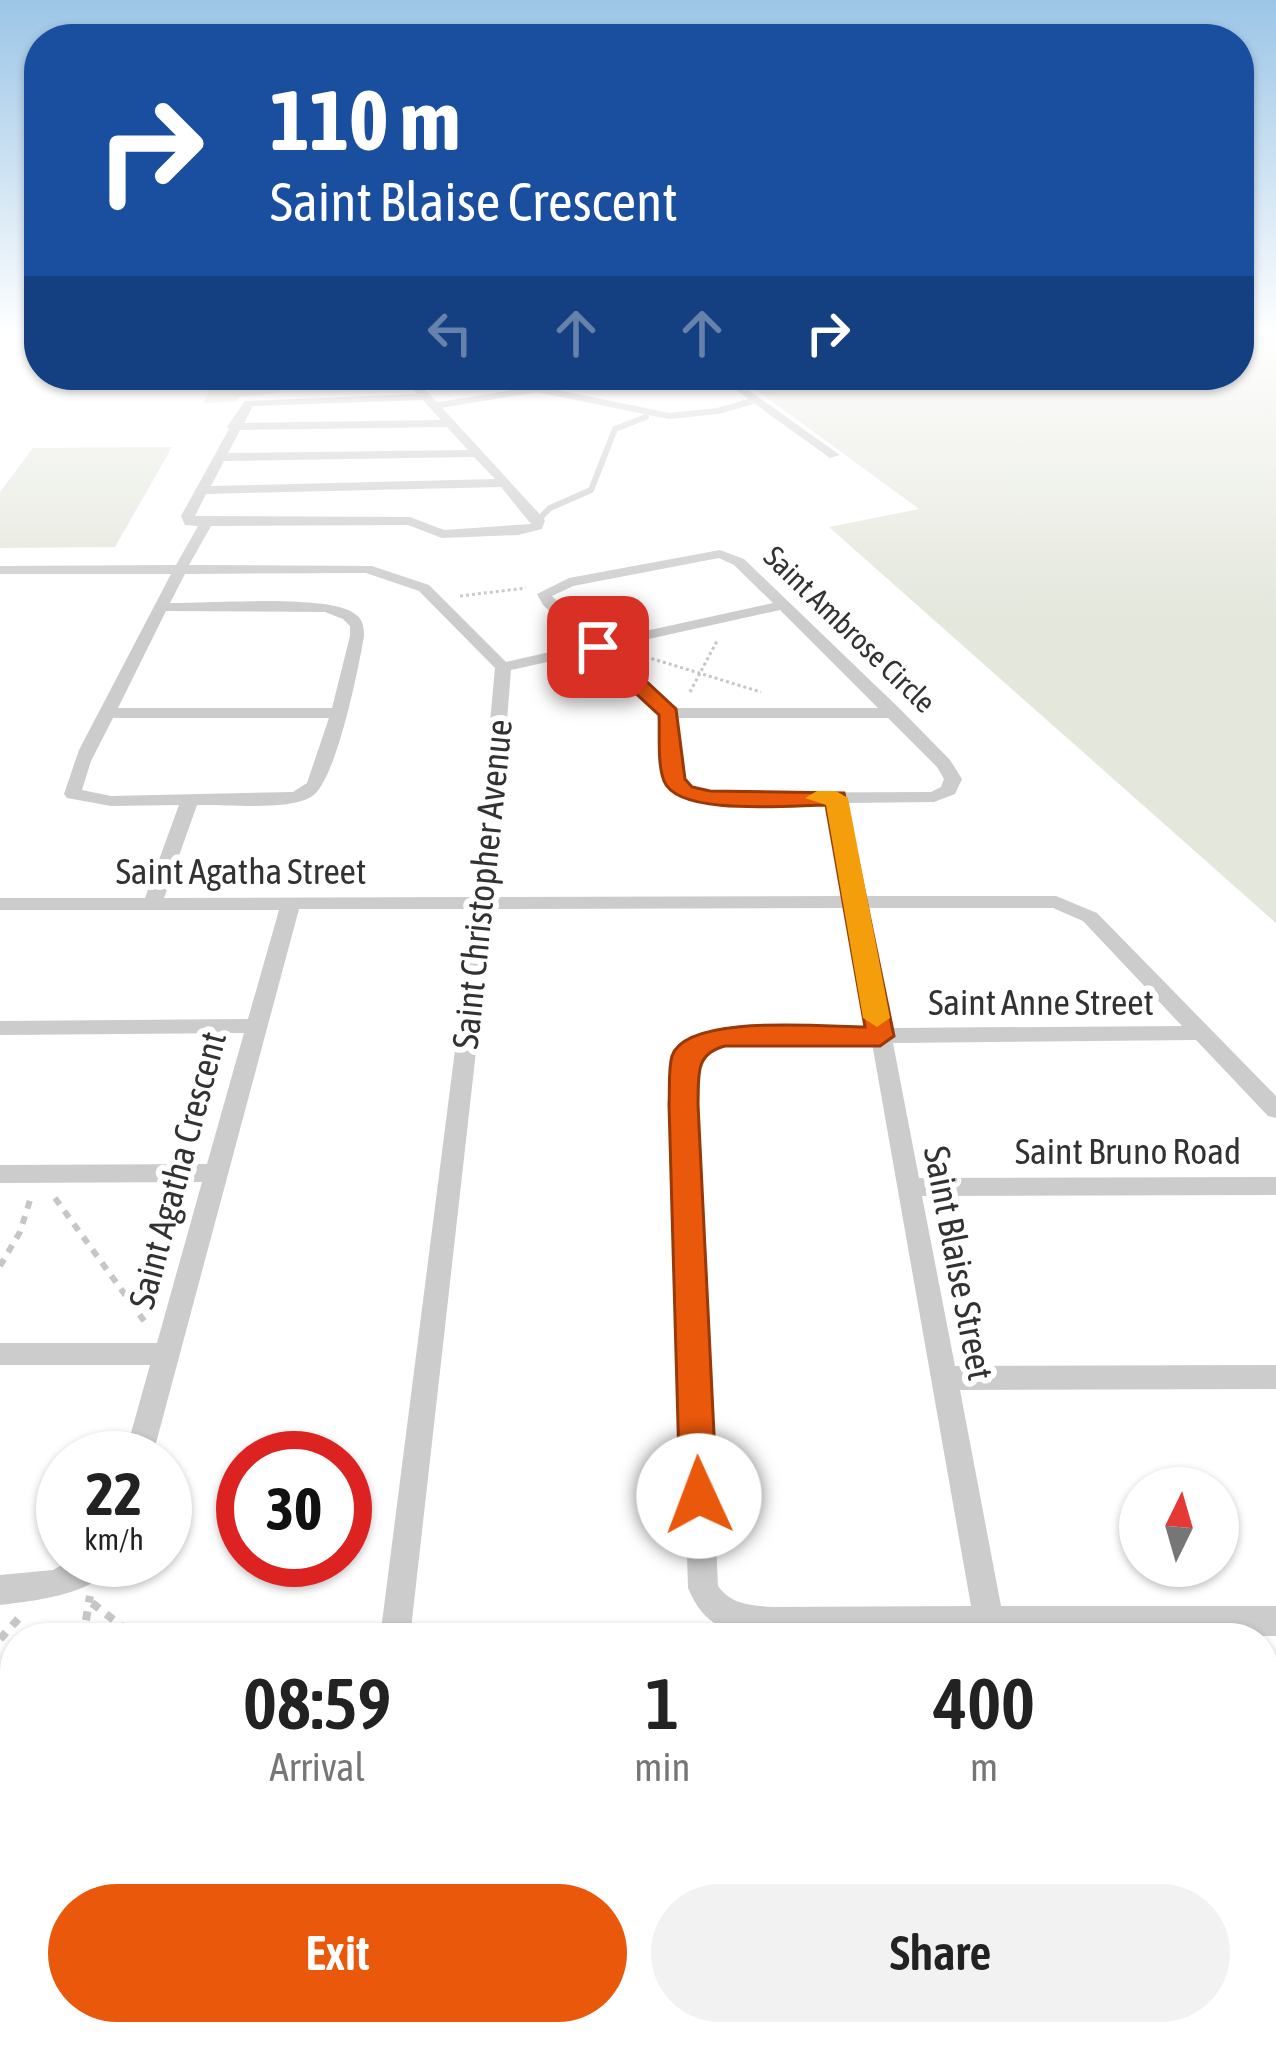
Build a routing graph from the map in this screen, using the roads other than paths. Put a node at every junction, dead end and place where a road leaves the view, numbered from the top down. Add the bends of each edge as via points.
1 (264, 426) edge
2 (453, 426) edge
3 (623, 426) edge
4 (793, 426) edge
5 (233, 427) joint
6 (477, 453) junction
7 (834, 455) dead end
8 (219, 457) junction
9 (505, 483) junction
10 (202, 490) junction
11 (538, 520) junction
12 (205, 525) junction
13 (181, 567) junction
14 (0, 570) edge
15 (784, 605) junction
16 (160, 607) junction
17 (607, 645) junction
18 (503, 667) junction
19 (338, 712) junction
20 (108, 713) junction
21 (674, 713) junction
22 (895, 713) junction
23 (836, 798) junction
24 (190, 800) junction
25 (291, 902) junction
26 (855, 902) junction
27 (482, 903) junction
28 (0, 904) edge
29 (152, 904) junction
30 (257, 1026) junction
31 (0, 1028) edge
32 (1202, 1033) junction
33 (880, 1036) junction
34 (1276, 1110) edge
35 (217, 1173) junction
36 (0, 1174) edge
37 (1276, 1186) edge
38 (908, 1187) junction
39 (0, 1354) edge
40 (167, 1354) junction
41 (1276, 1377) edge
42 (944, 1378) junction
43 (146, 1431) edge
44 (36, 1586) edge
45 (0, 1590) edge
46 (1276, 1621) edge
47 (397, 1623) edge
48 (813, 1623) edge
49 (990, 1623) edge
50 (1213, 1623) edge

1 - 5 street
2 - 6 street
3 - 11 lane via 591,490
4 - 7 street
5 - 8 street
6 - 8 street
6 - 9 street
8 - 10 street
9 - 10 street
9 - 11 street
10 - 12 street via 188,519
11 - 12 street via 526,530 450,534 410,521
12 - 13 street
13 - 14 street, Saint Christopher Avenue
13 - 16 street
13 - 18 street, Saint Christopher Avenue via 352,567 414,582
15 - 17 street
15 - 17 street, Saint Ambrose Circle via 721,554 544,594
15 - 22 street, Saint Ambrose Circle
16 - 19 street via 342,612 358,629
16 - 20 street
17 - 18 street
17 - 21 street
18 - 27 street, Saint Christopher Avenue
19 - 20 street
19 - 24 street via 308,793
20 - 24 street via 74,794
21 - 22 street
21 - 23 street, Saint Ambrose Circle via 674,780 684,792
22 - 23 street, Saint Ambrose Circle via 950,772 949,790
23 - 26 street
24 - 29 street
25 - 27 street, Saint Agatha Street
25 - 29 street, Saint Agatha Street
25 - 30 street, Saint Agatha Crescent
26 - 27 street, Saint Agatha Street
26 - 32 street, Saint Agatha Street via 1068,905 1090,917
26 - 33 street, Saint Blaise Street
27 - 47 street, Saint Christopher Avenue
28 - 29 street, Saint Agatha Street
30 - 31 street
30 - 35 street, Saint Agatha Crescent
32 - 33 street, Saint Anne Street
32 - 34 street, Saint Agatha Street
33 - 38 street, Saint Blaise Street
33 - 48 street, Saint Anne Street via 725,1037 686,1056 703,1588 718,1611 737,1620
35 - 36 street
35 - 40 street, Saint Agatha Crescent
37 - 38 street, Saint Bruno Road
38 - 42 street, Saint Blaise Street
39 - 40 street
40 - 43 street, Saint Agatha Crescent
41 - 42 street
42 - 49 street, Saint Blaise Street
44 - 45 street
46 - 50 street

